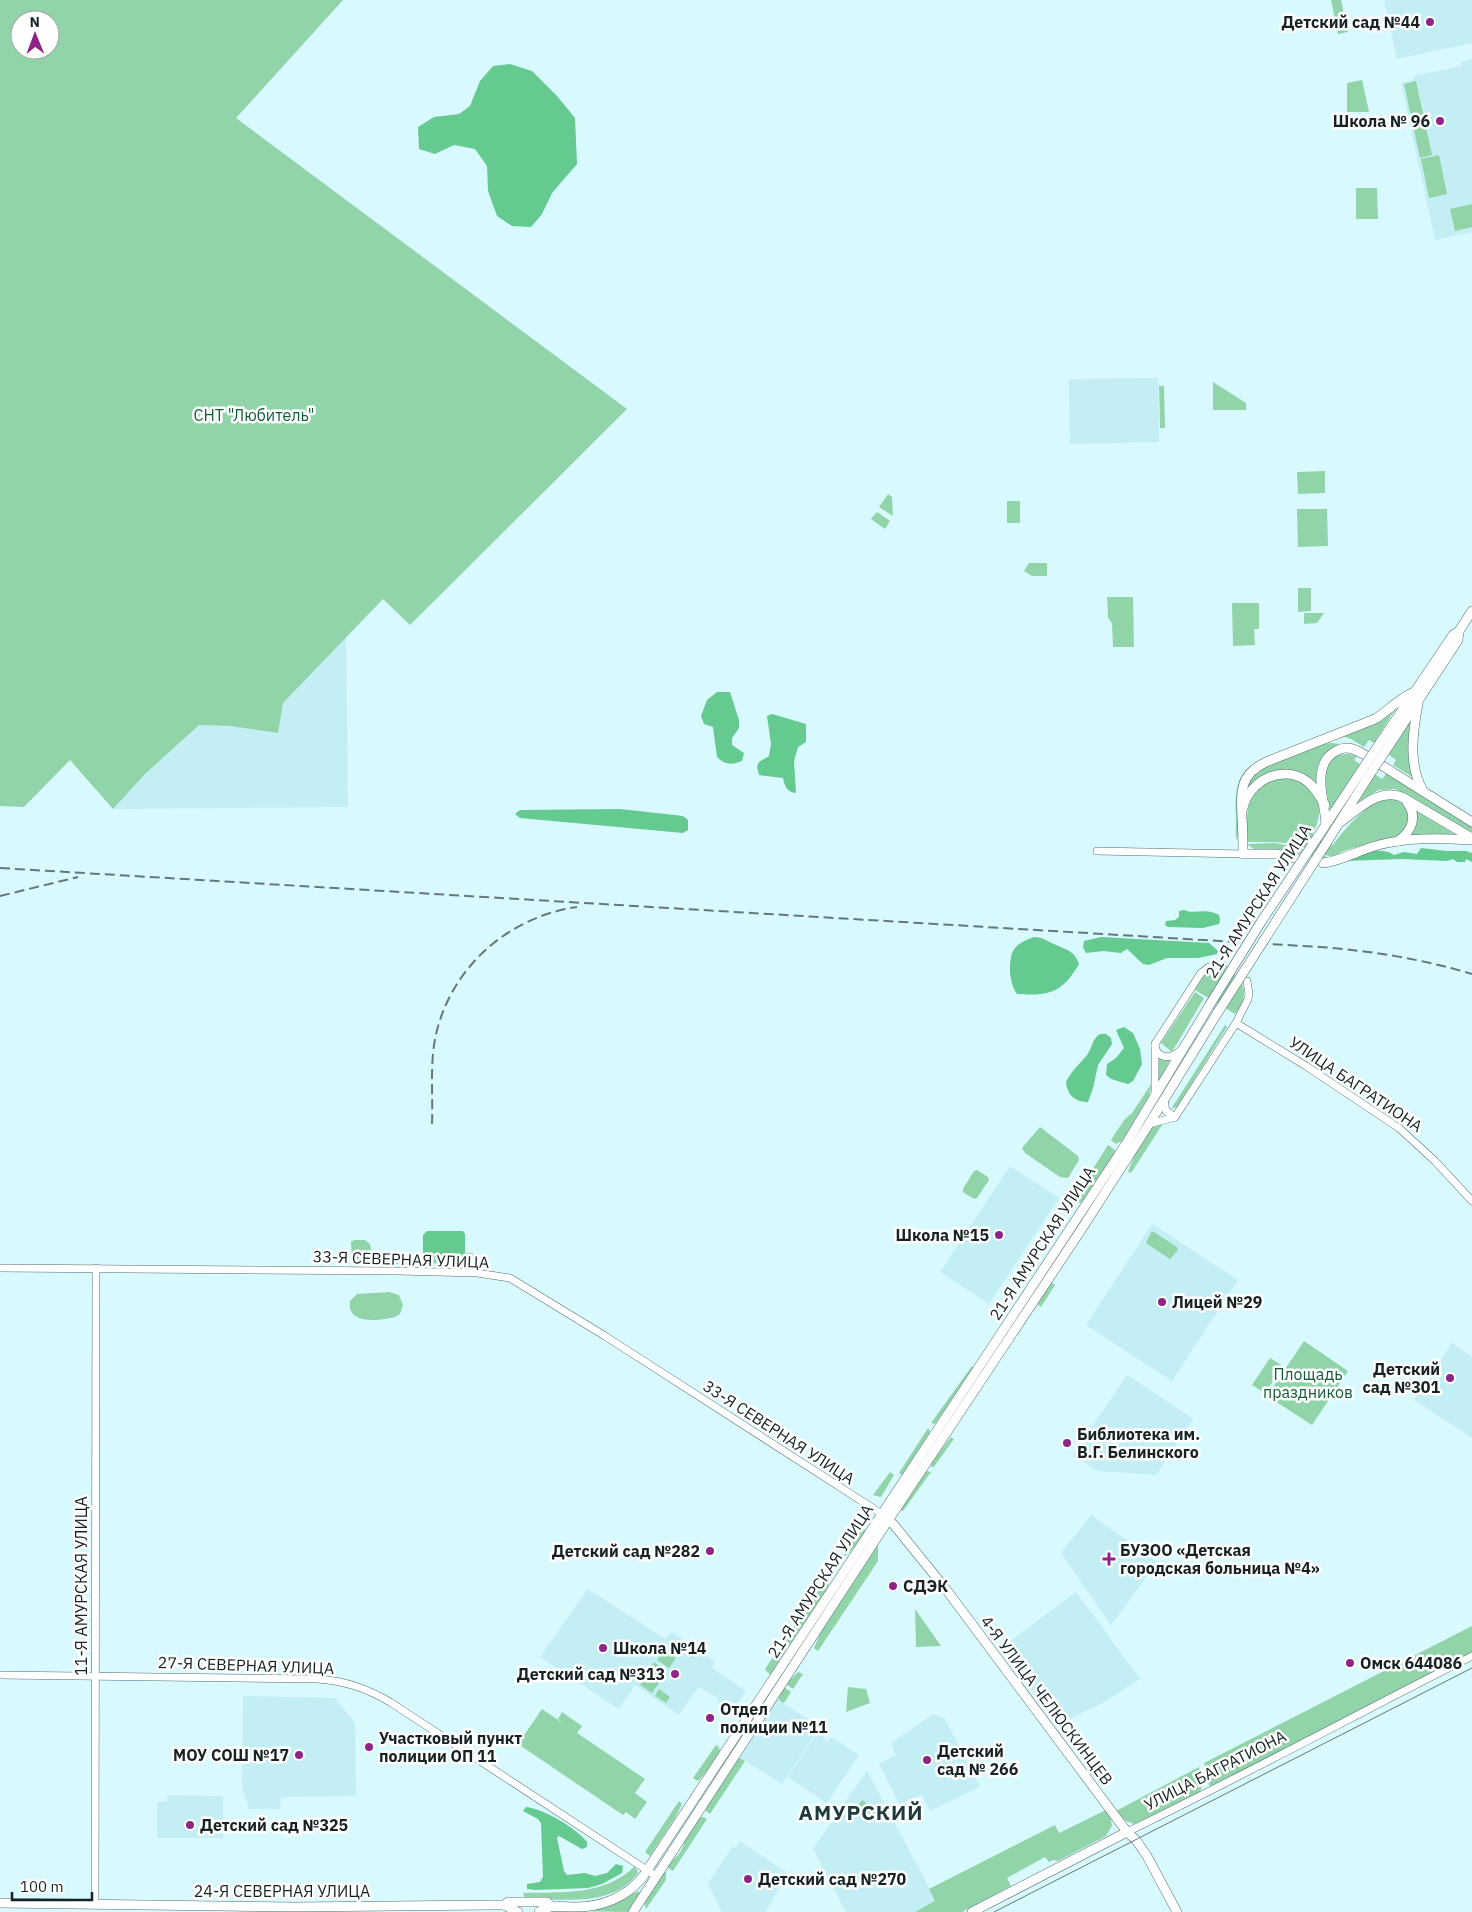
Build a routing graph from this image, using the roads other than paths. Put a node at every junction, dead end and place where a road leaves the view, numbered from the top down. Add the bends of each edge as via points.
1 (1472, 611) edge
2 (1416, 696) junction
3 (1322, 740) junction
4 (1381, 765) dead end
5 (1366, 772) junction
6 (1423, 791) junction
7 (1406, 800) junction
8 (1324, 805) junction
9 (1242, 816) junction
10 (1472, 822) edge
11 (1339, 823) junction
12 (1326, 824) junction
13 (1472, 839) edge
14 (1398, 841) junction
15 (1097, 851) dead end
16 (1243, 854) junction
17 (1296, 858) dead end
18 (1323, 863) dead end
19 (1224, 965) dead end
20 (1247, 981) dead end
21 (1236, 1023) junction
22 (1155, 1044) junction
23 (1183, 1048) junction
24 (1164, 1100) junction
25 (1152, 1101) junction
26 (1175, 1117) junction
27 (1149, 1124) junction
28 (1472, 1201) edge
29 (0, 1268) edge
30 (96, 1268) junction
31 (1028, 1301) junction
32 (885, 1516) junction
33 (1472, 1656) edge
34 (0, 1675) edge
35 (95, 1676) junction
36 (1127, 1832) junction
37 (647, 1870) junction
38 (656, 1876) junction
39 (0, 1903) edge
40 (95, 1904) junction
41 (504, 1905) junction
42 (556, 1908) edge
43 (518, 1912) edge
44 (538, 1912) edge
45 (632, 1912) edge
46 (972, 1912) edge
47 (1177, 1912) edge

1 - 2 main road, 21-Я АМУРСКАЯ УЛИЦА via 1459,631 1458,640
2 - 3 main road via 1408,694 1375,719
2 - 5 main road, 21-Я АМУРСКАЯ УЛИЦА, bridge
2 - 6 main road via 1414,765
3 - 8 main road via 1344,742 1362,753 1343,748 1326,759 1321,774
3 - 9 main road via 1266,762 1252,771 1240,794
4 - 6 main road
5 - 11 main road, 21-Я АМУРСКАЯ УЛИЦА
5 - 12 main road, 21-Я АМУРСКАЯ УЛИЦА
6 - 10 main road
7 - 11 main road via 1390,794 1378,796
7 - 13 main road
7 - 14 main road via 1413,822 1410,830
8 - 9 main road via 1315,789 1303,779 1290,774 1277,775 1262,780 1252,789
8 - 12 main road
9 - 16 main road
11 - 24 main road, 21-Я АМУРСКАЯ УЛИЦА, bridge
12 - 23 main road, 21-Я АМУРСКАЯ УЛИЦА, bridge via 1260,922
13 - 14 main road
14 - 18 main road
15 - 16 street
16 - 17 main road
19 - 22 street via 1209,967 1201,973
20 - 21 street via 1250,994
21 - 26 street
21 - 28 street, УЛИЦА БАГРАТИОНА via 1399,1128
22 - 23 street via 1157,1052 1164,1057 1175,1055
22 - 25 street via 1156,1091
23 - 25 main road, 21-Я АМУРСКАЯ УЛИЦА
24 - 26 street via 1166,1111
24 - 27 main road, 21-Я АМУРСКАЯ УЛИЦА
25 - 31 main road, 21-Я АМУРСКАЯ УЛИЦА
26 - 27 street
27 - 31 main road, 21-Я АМУРСКАЯ УЛИЦА
29 - 30 street, 33-Я СЕВЕРНАЯ УЛИЦА
30 - 32 street, 33-Я СЕВЕРНАЯ УЛИЦА via 411,1271 477,1273 510,1278
30 - 35 street, 11-Я АМУРСКАЯ УЛИЦА
31 - 32 main road, 21-Я АМУРСКАЯ УЛИЦА
32 - 36 main road, 4-Я УЛИЦА ЧЕЛЮСКИНЦЕВ via 945,1588
32 - 37 main road, 21-Я АМУРСКАЯ УЛИЦА
32 - 38 main road, 21-Я АМУРСКАЯ УЛИЦА
33 - 36 street, УЛИЦА БАГРАТИОНА
34 - 35 street, 27-Я СЕВЕРНАЯ УЛИЦА
35 - 37 street, 27-Я СЕВЕРНАЯ УЛИЦА via 318,1679 350,1683 390,1702
35 - 40 street, 11-Я АМУРСКАЯ УЛИЦА
36 - 46 main road, УЛИЦА БАГРАТИОНА
36 - 47 main road, 4-Я УЛИЦА ЧЕЛЮСКИНЦЕВ via 1147,1856
37 - 38 street, 27-Я СЕВЕРНАЯ УЛИЦА
37 - 42 main road, 24-Я СЕВЕРНАЯ УЛИЦА via 633,1888 609,1901 584,1907
38 - 45 main road, 21-Я АМУРСКАЯ УЛИЦА
39 - 40 main road, 24-Я СЕВЕРНАЯ УЛИЦА
40 - 41 main road, 24-Я СЕВЕРНАЯ УЛИЦА via 294,1907
41 - 42 main road, 24-Я СЕВЕРНАЯ УЛИЦА via 508,1902 547,1902
41 - 43 main road, 24-Я СЕВЕРНАЯ УЛИЦА
42 - 44 main road

